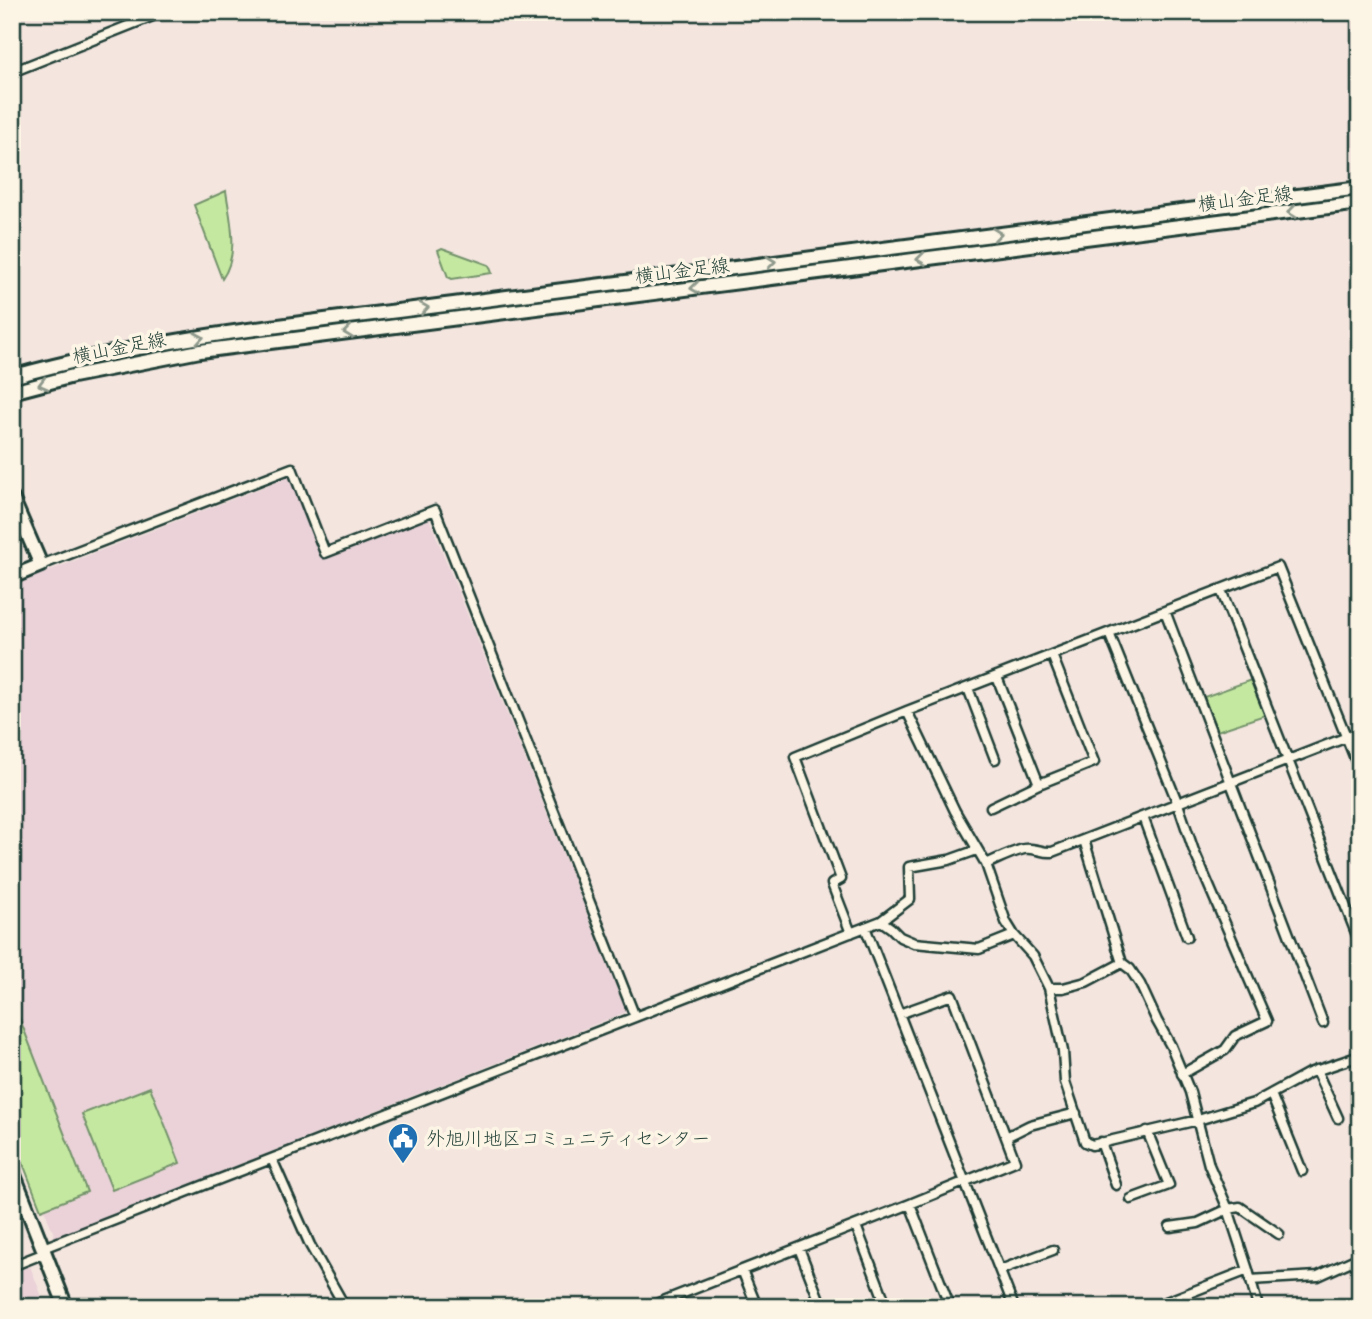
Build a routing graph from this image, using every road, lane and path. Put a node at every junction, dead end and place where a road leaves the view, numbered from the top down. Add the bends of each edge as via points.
1 (163, 12) edge
2 (12, 72) edge
3 (1360, 188) edge
4 (1360, 203) edge
5 (12, 377) edge
6 (12, 392) edge
7 (12, 498) edge
8 (41, 565) junction
9 (12, 577) edge
10 (1221, 590) junction
11 (1166, 611) junction
12 (1109, 633) junction
13 (1052, 655) junction
14 (997, 677) junction
15 (968, 688) junction
16 (907, 711) junction
17 (1360, 732) edge
18 (1346, 737) junction
19 (995, 759) dead end
20 (1287, 760) junction
21 (1360, 771) edge
22 (1232, 781) junction
23 (1039, 784) junction
24 (1178, 804) junction
25 (991, 807) dead end
26 (1143, 817) junction
27 (1084, 840) junction
28 (977, 850) junction
29 (986, 864) junction
30 (881, 921) junction
31 (865, 928) junction
32 (851, 933) junction
33 (1014, 935) junction
34 (1187, 937) dead end
35 (1360, 943) edge
36 (1122, 963) junction
37 (1049, 988) junction
38 (899, 1014) junction
39 (635, 1017) junction
40 (1323, 1023) dead end
41 (1360, 1056) edge
42 (1316, 1070) junction
43 (1182, 1074) junction
44 (1271, 1094) junction
45 (1076, 1113) junction
46 (1339, 1118) dead end
47 (1198, 1120) junction
48 (1147, 1131) junction
49 (1006, 1137) junction
50 (1101, 1142) junction
51 (272, 1158) junction
52 (12, 1170) edge
53 (1302, 1171) dead end
54 (965, 1182) junction
55 (1115, 1185) dead end
56 (1131, 1199) dead end
57 (910, 1204) junction
58 (1228, 1209) junction
59 (856, 1226) junction
60 (1170, 1227) dead end
61 (1279, 1234) dead end
62 (799, 1248) junction
63 (1053, 1250) dead end
64 (44, 1251) junction
65 (1360, 1257) edge
66 (12, 1266) edge
67 (742, 1270) junction
68 (1000, 1270) junction
69 (1248, 1270) junction
70 (1250, 1280) junction
71 (66, 1307) edge
72 (345, 1307) edge
73 (648, 1307) edge
74 (757, 1307) edge
75 (822, 1307) edge
76 (887, 1307) edge
77 (950, 1307) edge
78 (1014, 1307) edge
79 (1153, 1307) edge
80 (1258, 1307) edge

1 - 2 street
5 -> 3 street, 横山金足線 via 197,338
4 -> 6 street, 横山金足線 via 200,351
7 - 8 street
8 - 9 street
8 - 39 street via 292,468 325,553 435,510
10 - 11 street
10 - 18 street via 1278,568
10 - 20 street
11 - 12 street
11 - 22 street
12 - 13 street
12 - 24 street
13 - 14 street
13 - 23 street via 1094,762
14 - 15 street
14 - 23 street
15 - 16 street
15 - 19 street
16 - 28 street
16 - 32 street via 795,757 841,879 832,884
17 - 18 street
18 - 20 street
18 - 21 street
20 - 22 street
20 - 35 street
22 - 24 street
22 - 40 street
23 - 25 street
24 - 26 street
24 - 43 street via 1266,1021 1235,1036 1225,1050
26 - 27 street
26 - 34 street
27 - 29 street via 1052,852 1024,849
27 - 36 street
28 - 29 street
28 - 30 street via 909,867 910,899
29 - 33 street
30 - 31 street
30 - 33 street via 915,943 979,950
31 - 32 street
31 - 38 street
32 - 39 street
33 - 37 street via 1033,957
36 - 37 street via 1086,982
36 - 43 street via 1140,984
37 - 45 street via 1065,1082
38 - 49 street via 952,995
38 - 54 street
39 - 51 street
41 - 42 street
42 - 44 street
42 - 46 street
43 - 47 street
44 - 47 street
44 - 53 street
45 - 49 street via 1030,1125
45 - 50 street via 1085,1142
47 - 48 street
47 - 58 street via 1209,1165
48 - 50 street
48 - 56 street via 1169,1185
49 - 54 street via 1015,1161
50 - 55 street
51 - 64 street
51 - 72 street via 310,1245
52 - 64 street
54 - 57 street
54 - 68 street
57 - 59 street
57 - 77 street
58 - 60 street via 1198,1223
58 - 61 street via 1240,1208
58 - 69 street
59 - 62 street
59 - 76 street
62 - 67 street
62 - 75 street
63 - 68 street
64 - 66 street
64 - 71 street
65 - 70 street via 1318,1276
67 - 73 street
67 - 74 street
68 - 78 street
69 - 70 street
69 - 79 street
70 - 80 street

